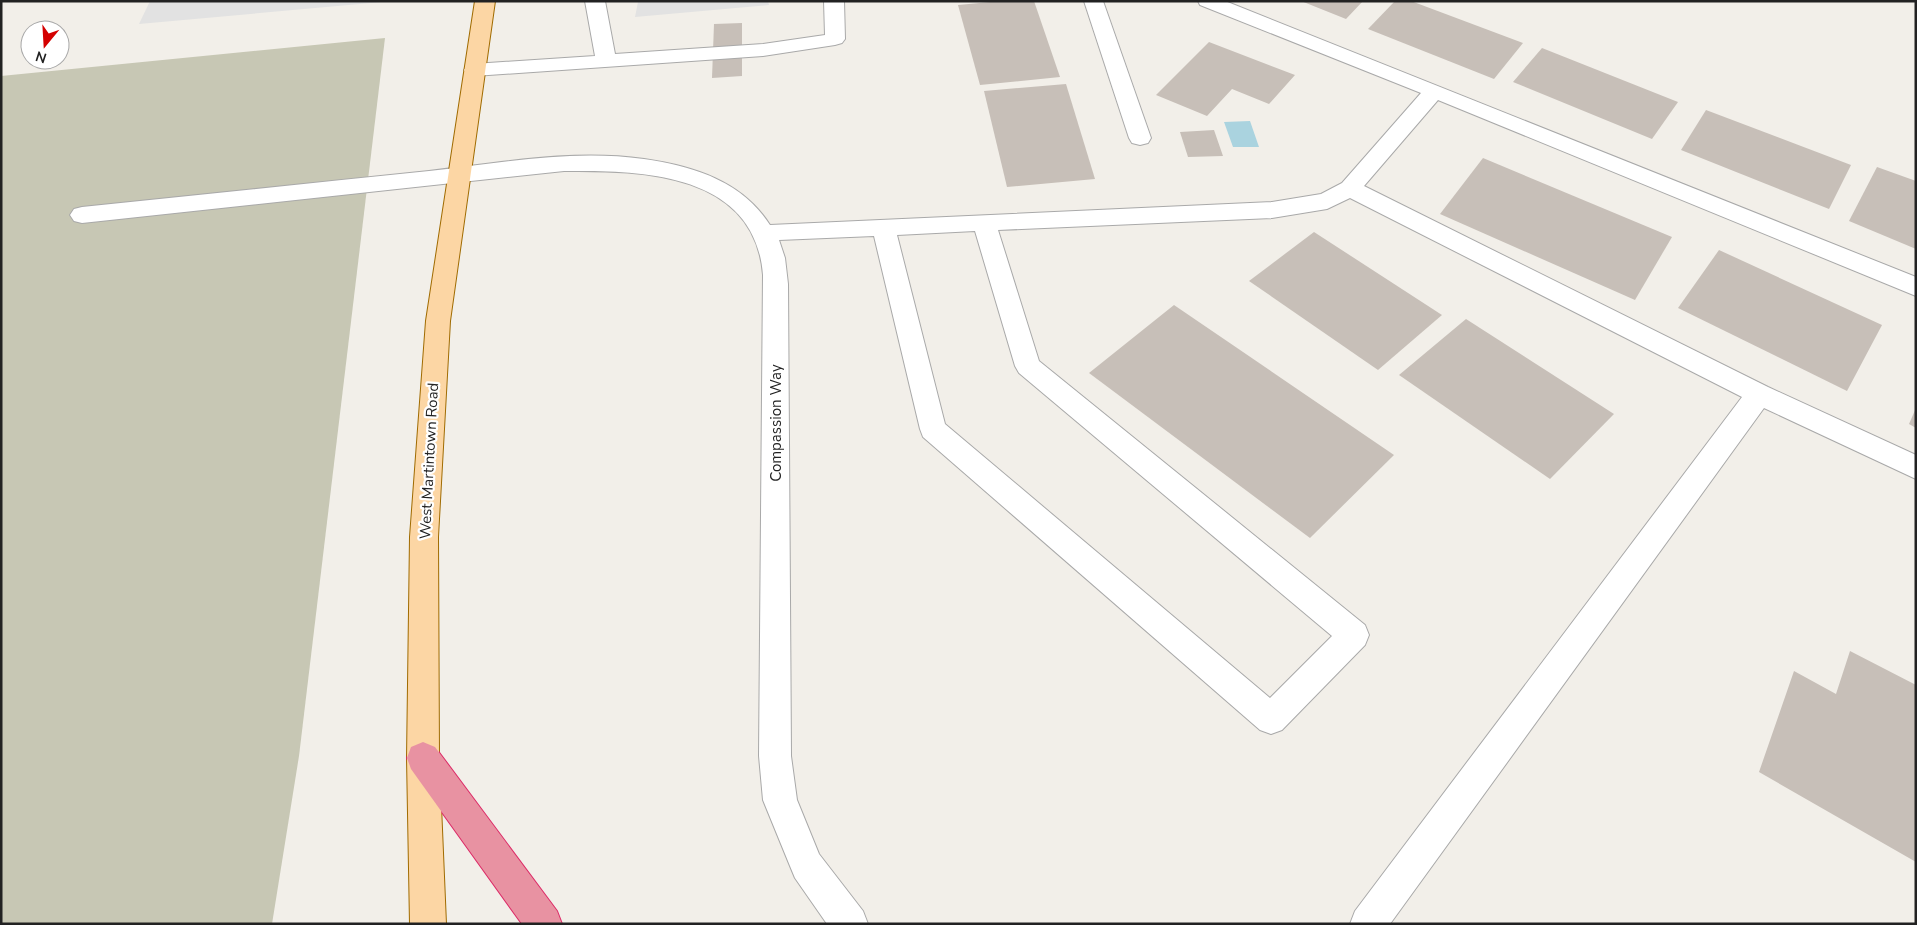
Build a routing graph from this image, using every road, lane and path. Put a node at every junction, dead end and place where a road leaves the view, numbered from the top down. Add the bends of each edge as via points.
1 (485, 1) edge
2 (595, 1) edge
3 (834, 1) edge
4 (1093, 1) edge
5 (1207, 1) edge
6 (606, 60) junction
7 (474, 70) junction
8 (1434, 91) junction
9 (1140, 138) dead end
10 (459, 176) junction
11 (1350, 188) junction
12 (82, 215) dead end
13 (984, 223) junction
14 (884, 228) junction
15 (763, 233) junction
16 (1916, 287) edge
17 (1759, 394) junction
18 (1916, 468) edge
19 (423, 758) junction
20 (428, 924) edge
21 (544, 924) edge
22 (850, 924) edge
23 (1368, 924) edge

1 - 7 main road, West Martintown Road
2 - 6 street
3 - 6 street via 835,39 763,50
4 - 9 street
5 - 8 street
6 - 7 street
7 - 10 main road, West Martintown Road
8 - 11 street
8 - 16 street
10 - 12 street, Compassion Way
10 - 15 street, Compassion Way via 535,166 601,163 675,172 700,178 738,200
10 - 19 main road, West Martintown Road via 438,321 424,537
11 - 13 street via 1327,201 1272,210
11 - 17 street
13 - 14 street
13 - 14 street via 1028,366 1354,635 1271,719 933,429
14 - 15 street
15 - 22 street, Compassion Way via 771,251 775,279 775,746 780,800 807,866
17 - 18 street
17 - 23 street
19 - 20 main road, West Martintown Road
19 - 21 highway

